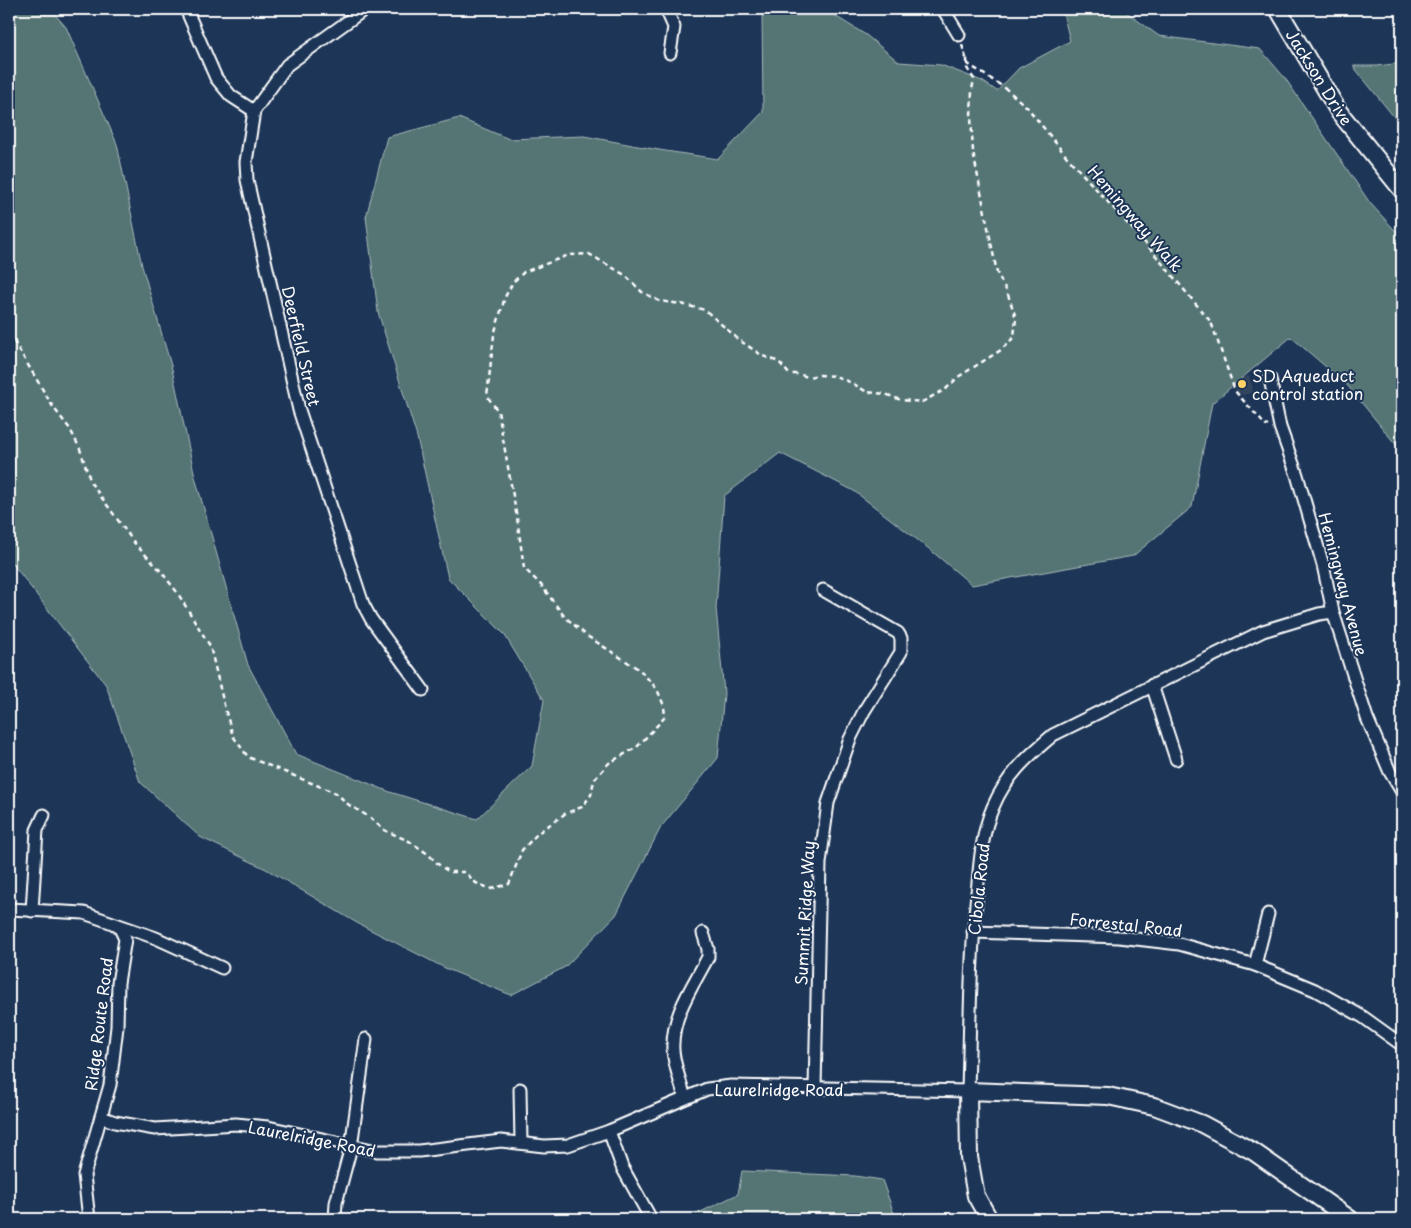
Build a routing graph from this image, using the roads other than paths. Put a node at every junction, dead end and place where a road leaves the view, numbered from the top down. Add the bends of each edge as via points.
1 (186, 9) edge
2 (365, 9) edge
3 (666, 9) edge
4 (943, 9) edge
5 (1278, 9) edge
6 (959, 35) road end
7 (670, 53) dead end
8 (254, 110) junction
9 (1402, 190) edge
10 (1270, 378) dead end
11 (823, 590) dead end
12 (1333, 612) junction
13 (1152, 686) junction
14 (422, 690) dead end
15 (1176, 759) dead end
16 (1402, 792) edge
17 (44, 815) dead end
18 (9, 909) edge
19 (32, 911) junction
20 (1268, 914) dead end
21 (114, 924) junction
22 (973, 932) junction
23 (703, 933) dead end
24 (1255, 965) junction
25 (222, 968) dead end
26 (366, 1039) dead end
27 (1402, 1045) edge
28 (814, 1088) junction
29 (520, 1089) dead end
30 (968, 1091) junction
31 (685, 1098) junction
32 (101, 1117) junction
33 (609, 1131) junction
34 (521, 1142) junction
35 (351, 1146) junction
36 (89, 1219) edge
37 (335, 1219) edge
38 (651, 1219) edge
39 (989, 1219) edge
40 (1350, 1219) edge

1 - 8 street via 216,78 231,96
2 - 8 street via 287,65
3 - 7 street via 674,27
4 - 6 street
5 - 9 street, Jackson Drive via 1339,112
8 - 14 street, Deerfield Street via 246,162 247,180 299,410 363,604
10 - 12 street, Hemingway Avenue via 1279,422 1321,556
11 - 28 street, Summit Ridge Way via 898,633 900,652 853,732 828,803 820,863
12 - 13 street, Cibola Road via 1263,631
12 - 16 street, Hemingway Avenue via 1367,718
13 - 15 street
13 - 22 street, Cibola Road via 1053,735 1025,759 1007,782 993,806 982,837
17 - 19 street via 37,830
18 - 19 street
19 - 21 street via 84,913
20 - 24 street
21 - 25 street via 156,938
21 - 32 street, Ridge Route Road via 119,926 125,939 110,1085
22 - 24 street, Forrestal Road via 1100,936 1179,944
22 - 30 street, Cibola Road
23 - 31 street via 708,958 680,1012 673,1034 673,1051
24 - 27 street, Forrestal Road via 1315,990 1363,1017
26 - 35 street
28 - 30 street, Laurelridge Road
28 - 31 street, Laurelridge Road via 731,1086 707,1089
29 - 34 street
30 - 39 street, Cibola Road via 969,1157 976,1196
30 - 40 street, Laurelridge Road via 1108,1096 1154,1106 1202,1124 1254,1152
31 - 33 street, Laurelridge Road
32 - 35 street, Laurelridge Road via 155,1129 236,1124 268,1127
32 - 36 street, Ridge Route Road via 84,1175
33 - 34 street, Laurelridge Road via 568,1145 544,1146
33 - 38 street via 622,1168
34 - 35 street, Laurelridge Road via 501,1141 419,1151 377,1151
35 - 37 street

